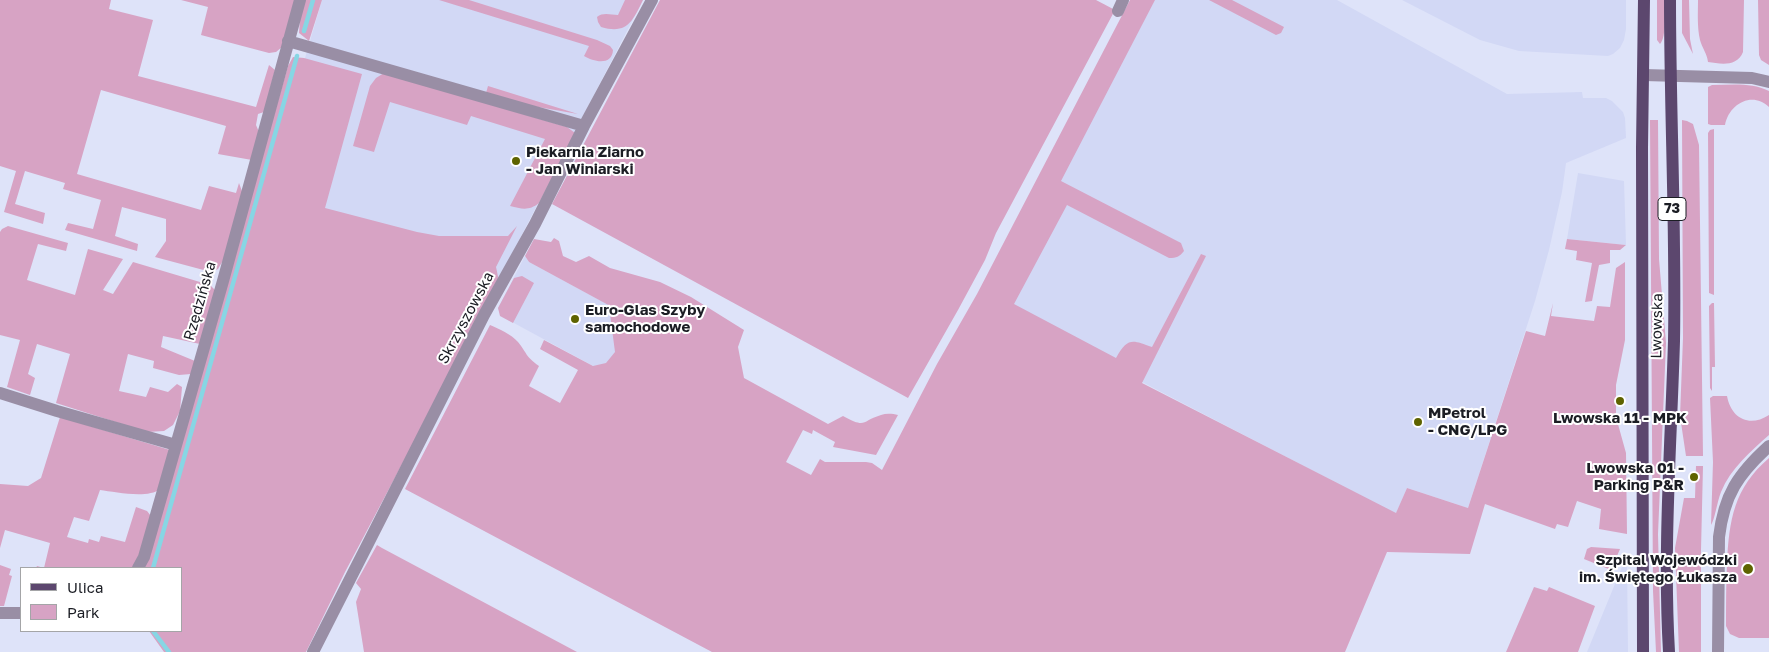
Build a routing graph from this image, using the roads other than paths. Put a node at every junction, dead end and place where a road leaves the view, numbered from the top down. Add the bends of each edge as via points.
1 (300, 0) edge
2 (652, 0) edge
3 (1644, 0) edge
4 (1670, 0) edge
5 (288, 41) junction
6 (1644, 75) junction
7 (1670, 76) junction
8 (1769, 82) edge
9 (584, 126) junction
10 (0, 393) edge
11 (176, 445) junction
12 (1769, 446) edge
13 (139, 567) edge
14 (0, 613) edge
15 (20, 613) edge
16 (313, 652) edge
17 (1643, 652) edge
18 (1669, 652) edge
19 (1718, 652) edge

1 - 5 street, Rzędzińska
2 - 9 street, Skrzyszowska
3 - 6 main road, Lwowska / 73
4 - 7 main road, Lwowska / 73
5 - 9 street
5 - 11 street, Rzędzińska
6 - 7 street
6 - 17 main road, Lwowska / 73
7 - 8 street via 1752,78
7 - 18 main road, Lwowska / 73 via 1674,290 1666,552
9 - 16 street, Skrzyszowska
10 - 11 street
11 - 13 street, Rzędzińska
12 - 19 street via 1735,482 1721,521 1718,537
14 - 15 street

